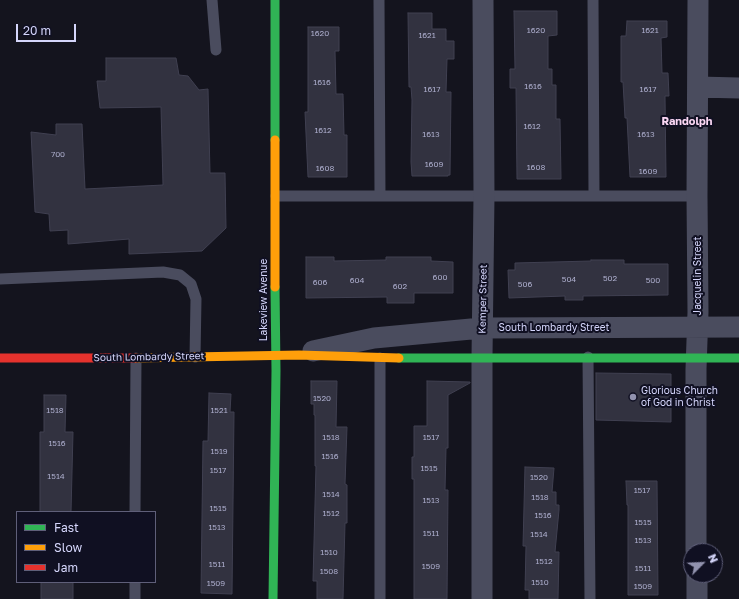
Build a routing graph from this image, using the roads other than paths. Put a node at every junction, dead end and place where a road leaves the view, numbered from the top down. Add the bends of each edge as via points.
1 (212, 0) edge
2 (275, 0) edge
3 (379, 0) edge
4 (483, 0) edge
5 (593, 0) edge
6 (698, 0) edge
7 (216, 50) dead end
8 (698, 87) junction
9 (739, 88) edge
10 (380, 195) junction
11 (594, 195) junction
12 (276, 196) junction
13 (484, 196) junction
14 (697, 196) junction
15 (0, 279) edge
16 (698, 327) junction
17 (739, 327) edge
18 (482, 328) junction
19 (276, 355) junction
20 (299, 355) junction
21 (482, 356) junction
22 (195, 357) junction
23 (588, 357) junction
24 (0, 358) edge
25 (136, 358) junction
26 (380, 358) junction
27 (696, 358) junction
28 (739, 358) edge
29 (135, 511) edge
30 (696, 543) edge
31 (135, 583) edge
32 (696, 583) edge
33 (135, 599) edge
34 (273, 599) edge
35 (380, 599) edge
36 (482, 599) edge
37 (590, 599) edge
38 (697, 599) edge

1 - 7 lane
2 - 12 street, Lakeview Avenue
3 - 10 lane
4 - 13 street, Kemper Street
5 - 11 lane
6 - 8 street, Jacquelin Street
8 - 9 street
8 - 14 street, Jacquelin Street
10 - 12 lane
10 - 13 lane
11 - 13 lane
11 - 14 lane
12 - 19 street, Lakeview Avenue
13 - 18 street, Kemper Street
14 - 16 street, Jacquelin Street
15 - 22 lane via 163,272 180,275 191,284 196,299
16 - 17 street, South Lombardy Street
16 - 18 street, South Lombardy Street
16 - 27 street, Jacquelin Street
18 - 20 street, South Lombardy Street via 374,338
18 - 21 street, Kemper Street
19 - 20 street, South Lombardy Street
19 - 22 street, South Lombardy Street
19 - 34 street, Lakeview Avenue
20 - 26 street, South Lombardy Street
21 - 23 street, South Lombardy Street
21 - 26 street, South Lombardy Street
21 - 36 street, Kemper Street
22 - 25 street, South Lombardy Street
23 - 27 street, South Lombardy Street
23 - 37 lane
24 - 25 street, South Lombardy Street
25 - 29 lane
26 - 35 lane
27 - 28 street, South Lombardy Street
27 - 30 street, Jacquelin Street
31 - 33 lane
32 - 38 street

